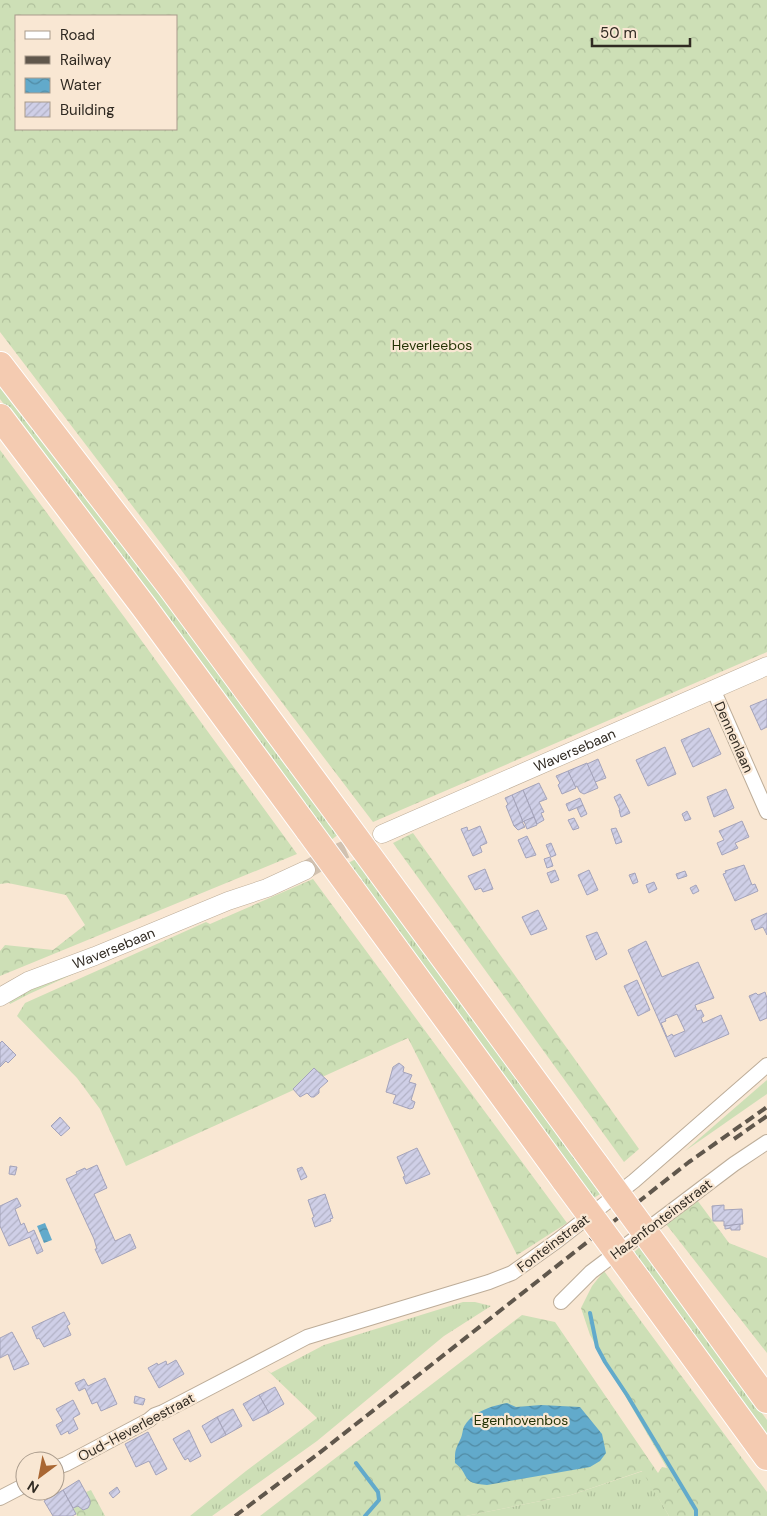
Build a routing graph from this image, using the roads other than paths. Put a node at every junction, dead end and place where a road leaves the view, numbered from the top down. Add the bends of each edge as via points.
1 (0, 365) edge
2 (0, 417) edge
3 (767, 666) edge
4 (713, 689) junction
5 (767, 812) edge
6 (382, 834) tunnel mouth
7 (304, 867) tunnel mouth
8 (0, 997) edge
9 (767, 1065) edge
10 (767, 1142) edge
11 (561, 1302) dead end
12 (216, 1384) joint
13 (767, 1400) edge
14 (767, 1457) edge
15 (65, 1464) edge
16 (15, 1490) edge
17 (0, 1498) edge

1 - 13 highway, bridge via 170,586
2 - 14 highway, bridge via 144,607
3 - 4 street, Waversebaan
4 - 5 street, Dennenlaan
4 - 6 street, Waversebaan
7 - 8 street, Waversebaan via 278,871 228,901 28,981
9 - 12 street, Fonteinstraat via 644,1173 512,1273 307,1337
10 - 11 street, Hazenfonteinstraat via 599,1266
12 - 15 street, Oud-Heverleestraat
16 - 17 street

